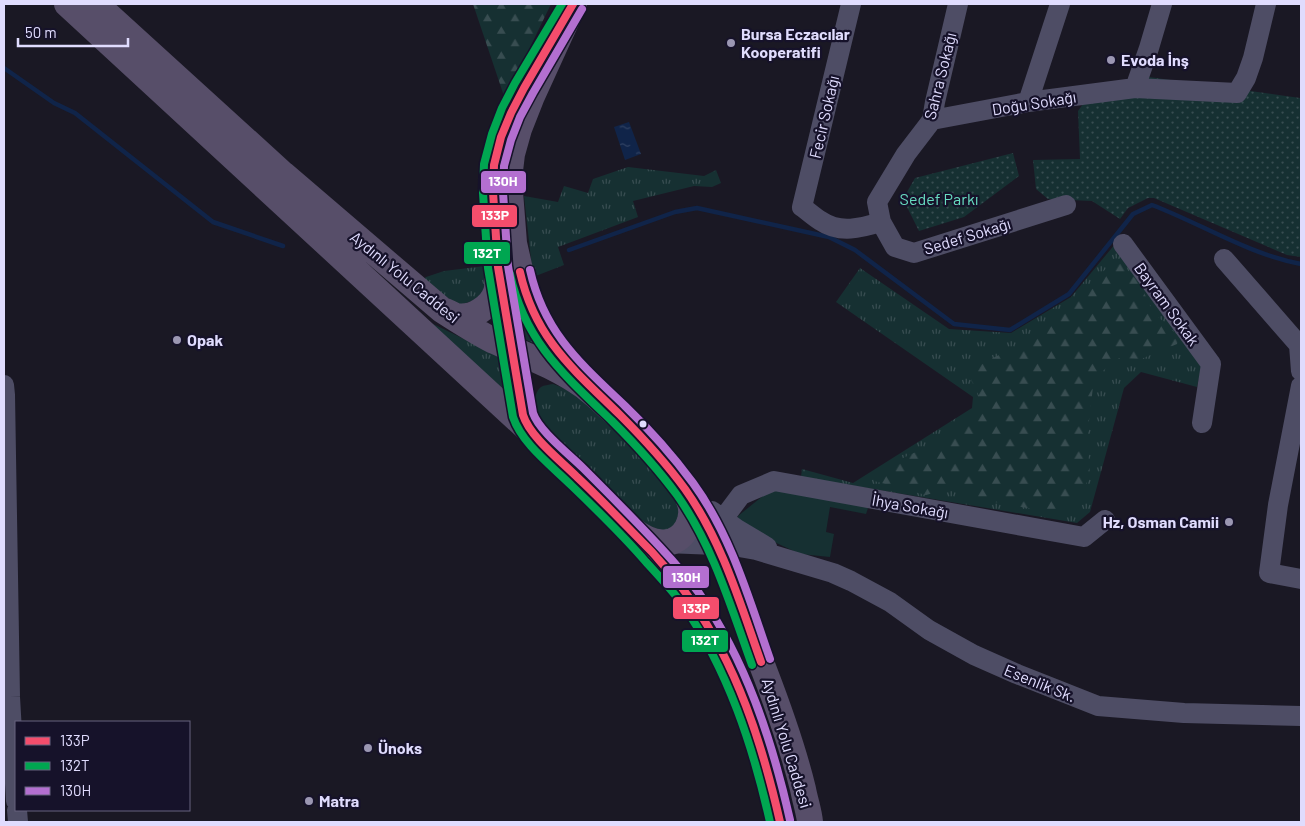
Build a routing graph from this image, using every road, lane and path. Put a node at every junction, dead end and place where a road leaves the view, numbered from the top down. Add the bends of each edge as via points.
1 (67, 4) edge
2 (96, 4) edge
3 (574, 4) edge
4 (851, 4) edge
5 (958, 4) edge
6 (1060, 4) edge
7 (1162, 4) edge
8 (1266, 4) edge
9 (1136, 88) junction
10 (1028, 102) junction
11 (932, 120) junction
12 (1066, 205) dead end
13 (881, 222) junction
14 (1123, 244) dead end
15 (1224, 259) dead end
16 (498, 268) junction
17 (442, 310) junction
18 (512, 349) junction
19 (1301, 372) edge
20 (570, 377) junction
21 (4, 385) edge
22 (1301, 386) edge
23 (522, 406) junction
24 (1202, 423) dead end
25 (631, 426) junction
26 (532, 433) junction
27 (660, 458) junction
28 (686, 491) junction
29 (723, 519) junction
30 (1105, 520) dead end
31 (626, 525) junction
32 (664, 543) junction
33 (716, 545) junction
34 (775, 555) junction
35 (802, 564) junction
36 (1301, 580) edge
37 (738, 599) junction
38 (1301, 716) edge
39 (15, 784) edge
40 (780, 822) edge
41 (810, 822) edge

1 - 26 main road, Aydınlı Yolu Caddesi
2 - 17 main road, Aydınlı Yolu Caddesi via 283,174
3 - 16 main road via 524,88 501,137 494,164 493,192
3 - 25 main road via 532,96 512,154 509,180 514,243 535,319 574,371
4 - 13 street, Fecir Sokağı via 802,207 822,222 840,229 861,228
5 - 11 street, Sahra Sokağı
6 - 10 street
7 - 9 street
8 - 9 street, Doğu Sokağı via 1253,58 1237,93
9 - 10 street, Doğu Sokağı
10 - 11 street, Doğu Sokağı
11 - 13 street, Sahra Sokağı via 906,154 877,202
12 - 13 street, Sedef Sokağı via 914,253 895,247
14 - 24 street, Bayram Sokak via 1211,364
15 - 19 street via 1298,345
16 - 17 main road via 496,292 489,304 469,315 458,316
16 - 18 main road
17 - 18 main road, Aydınlı Yolu Caddesi
18 - 20 main road, Aydınlı Yolu Caddesi
18 - 23 main road
20 - 23 main road via 544,372 534,378 523,393
20 - 25 main road, Aydınlı Yolu Caddesi
21 - 39 street via 10,697
22 - 36 street via 1269,573
23 - 26 main road via 525,422
25 - 27 main road, Aydınlı Yolu Caddesi
26 - 31 main road, Aydınlı Yolu Caddesi
27 - 28 main road, Aydınlı Yolu Caddesi
27 - 29 street, Esenlik Sk. via 708,508
28 - 32 main road via 691,509 690,521 676,540
28 - 33 main road, Aydınlı Yolu Caddesi
29 - 30 street, İhya Sokağı via 741,495 774,481 1084,537
29 - 35 street, Esenlik Sk. via 752,539
31 - 32 main road via 640,536
31 - 40 main road, Aydınlı Yolu Caddesi via 683,589 722,650 760,742
32 - 33 street, Esenlik Sk.
33 - 34 street, Esenlik Sk. via 739,546
33 - 37 main road, Aydınlı Yolu Caddesi
34 - 35 street, Esenlik Sk.
34 - 37 street via 746,559 737,576
35 - 38 street, Esenlik Sk. via 851,581 974,655 1098,706 1184,713
37 - 41 main road, Aydınlı Yolu Caddesi via 796,763

